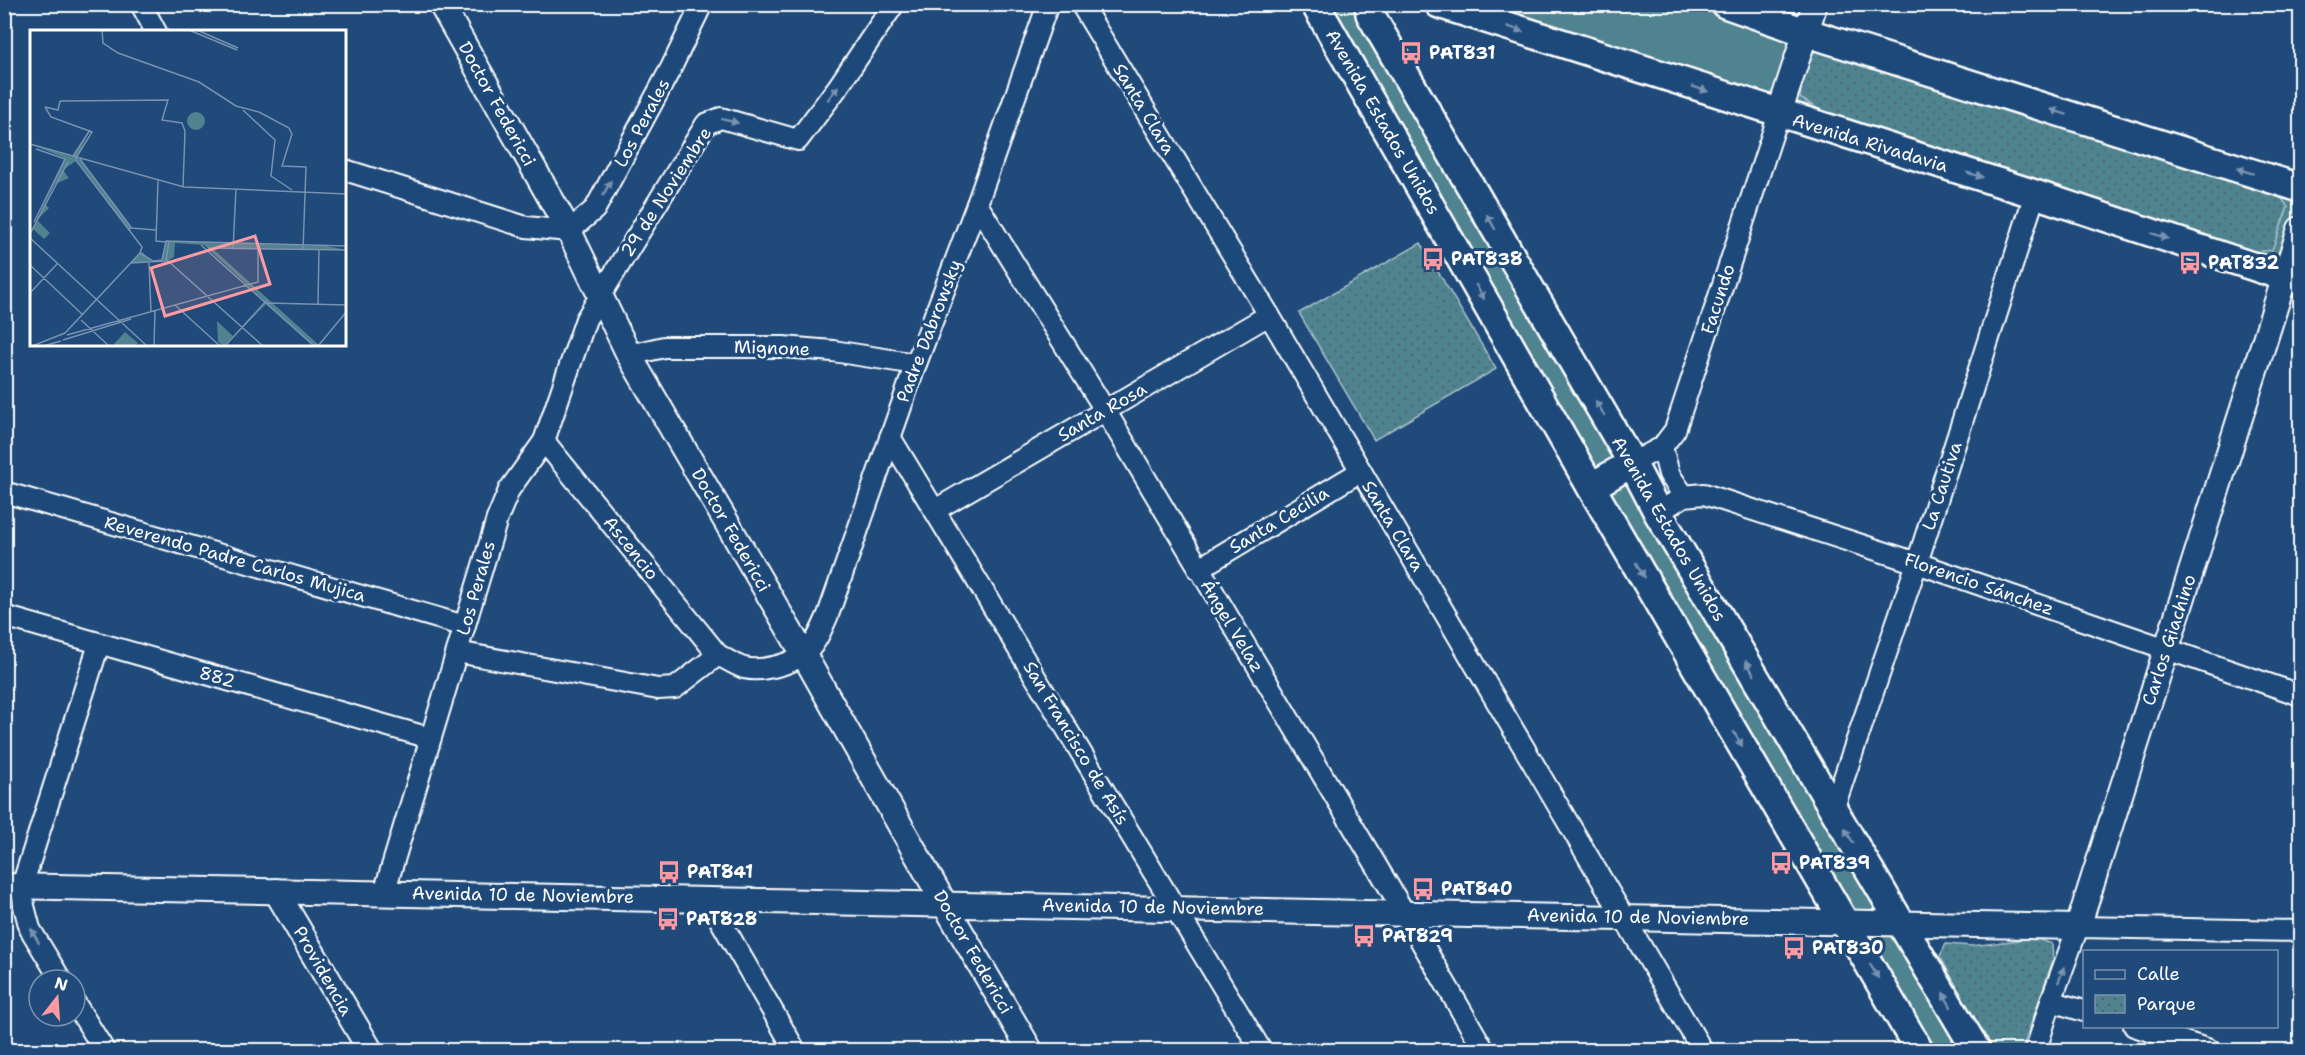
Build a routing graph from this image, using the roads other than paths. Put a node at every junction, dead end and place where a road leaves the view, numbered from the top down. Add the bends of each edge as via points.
1 (141, 4) edge
2 (441, 4) edge
3 (702, 4) edge
4 (894, 4) edge
5 (1048, 4) edge
6 (1081, 4) edge
7 (1315, 4) edge
8 (1369, 4) edge
9 (1439, 4) edge
10 (1725, 4) edge
11 (1815, 4) edge
12 (155, 30) edge
13 (1805, 32) junction
14 (1779, 114) junction
15 (346, 170) edge
16 (2301, 188) edge
17 (2035, 194) junction
18 (977, 204) junction
19 (2301, 229) edge
20 (569, 231) junction
21 (2292, 279) edge
22 (600, 296) junction
23 (1269, 315) junction
24 (629, 355) junction
25 (915, 364) junction
26 (1105, 410) junction
27 (890, 437) junction
28 (543, 441) junction
29 (1662, 447) junction
30 (1632, 463) junction
31 (1361, 471) junction
32 (1591, 487) junction
33 (4, 492) edge
34 (1684, 496) junction
35 (935, 510) junction
36 (1658, 513) junction
37 (1621, 538) junction
38 (1917, 562) junction
39 (1198, 569) junction
40 (4, 616) edge
41 (465, 626) junction
42 (99, 644) junction
43 (2167, 648) junction
44 (457, 652) junction
45 (718, 655) junction
46 (804, 655) junction
47 (2301, 695) edge
48 (430, 738) junction
49 (1833, 810) junction
50 (13, 886) edge
51 (276, 891) junction
52 (384, 893) junction
53 (708, 899) junction
54 (944, 903) junction
55 (1176, 908) junction
56 (1404, 912) junction
57 (1624, 917) junction
58 (1845, 921) junction
59 (1901, 922) junction
60 (2078, 927) junction
61 (2301, 931) edge
62 (54, 968) edge
63 (2051, 1000) junction
64 (2083, 1010) edge
65 (87, 1022) edge
66 (2140, 1028) edge
67 (104, 1050) edge
68 (370, 1050) edge
69 (795, 1050) edge
70 (1030, 1050) edge
71 (1261, 1050) edge
72 (1484, 1050) edge
73 (1701, 1050) edge
74 (1919, 1050) edge
75 (1976, 1050) edge
76 (2036, 1050) edge
77 (2210, 1050) edge

1 - 12 street
2 - 20 street, Doctor Federicci
20 -> 3 street, Los Perales via 595,208 672,68
22 -> 4 street, 29 de Noviembre via 706,124 721,118 798,140
5 - 18 street, Padre Dabrowsky
6 - 23 street, Santa Clara
7 -> 32 main road, Avenida Estados Unidos
30 -> 8 main road, Avenida Estados Unidos via 1370,14
9 -> 14 main road, Avenida Rivadavia
10 - 13 main road
11 - 13 street
13 - 14 street
16 -> 13 main road
14 -> 17 main road, Avenida Rivadavia
14 - 29 street, Facundo via 1675,430
15 - 20 street via 526,227
17 -> 21 main road, Avenida Rivadavia
17 - 38 street, La Cautiva
18 - 25 street, Padre Dabrowsky
18 - 26 street, Ángel Velaz
19 - 21 street, Carlos Giachino
20 - 22 street, Doctor Federicci
21 - 43 street, Carlos Giachino
22 - 24 street, Doctor Federicci
22 - 28 street, Los Perales via 580,333
23 - 26 street, Santa Rosa
23 - 31 street, Santa Clara
24 - 25 street, Mignone via 664,347 783,347
24 - 46 street, Doctor Federicci
25 - 27 street, Padre Dabrowsky
26 - 35 street, Santa Rosa
26 - 39 street, Ángel Velaz
27 - 35 street, San Francisco de Asís
27 - 46 street, Padre Dabrowsky via 828,615
28 - 41 street, Los Perales via 509,490
28 - 45 street, Ascencio
29 - 30 street, Facundo
29 - 34 street via 1669,474
30 - 32 main road
30 - 36 main road, Avenida Estados Unidos
31 - 39 street, Santa Cecilia
31 - 57 street, Santa Clara
32 - 37 main road, Avenida Estados Unidos
33 - 41 street, Reverendo Padre Carlos Mujica
34 - 36 street
34 - 38 street, Florencio Sánchez via 1704,494
35 - 55 street, San Francisco de Asís
36 - 37 main road
49 -> 36 main road, Avenida Estados Unidos
37 -> 58 main road, Avenida Estados Unidos
38 - 43 street, Florencio Sánchez
38 - 49 street, La Cautiva
39 - 56 street, Ángel Velaz
40 - 42 street, 882
41 - 44 street, Los Perales
42 - 48 street, 882
42 - 50 street
43 - 47 street, Florencio Sánchez
43 - 60 street, Carlos Giachino
44 - 45 street via 658,689 675,688
44 - 48 street, Los Perales
45 - 46 street via 757,670
46 - 54 street, Doctor Federicci
48 - 52 street, Los Perales
59 -> 49 main road, Avenida Estados Unidos
50 - 51 street, Avenida 10 de Noviembre
62 -> 50 street via 30,929
51 - 52 street, Avenida 10 de Noviembre
51 - 68 street, Providencia
52 - 53 street, Avenida 10 de Noviembre
53 - 54 street, Avenida 10 de Noviembre
53 - 69 street
54 - 55 street, Avenida 10 de Noviembre
54 - 70 street, Doctor Federicci
55 - 56 street, Avenida 10 de Noviembre
55 - 71 street, San Francisco de Asís
56 - 57 street, Avenida 10 de Noviembre
56 - 72 street, Ángel Velaz
57 - 58 street, Avenida 10 de Noviembre
57 - 73 street, Santa Clara
58 - 59 street, Avenida 10 de Noviembre
58 -> 74 main road, Avenida Estados Unidos
59 - 60 street, Avenida 10 de Noviembre
75 -> 59 main road, Avenida Estados Unidos
60 - 61 street, Avenida 10 de Noviembre
63 -> 60 street, Carlos Giachino
63 - 64 street
63 - 76 street, Carlos Giachino
65 - 67 street
66 - 77 street

